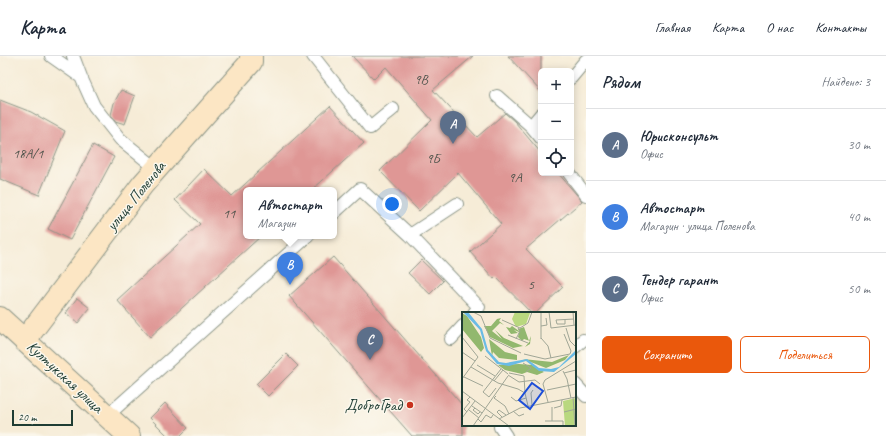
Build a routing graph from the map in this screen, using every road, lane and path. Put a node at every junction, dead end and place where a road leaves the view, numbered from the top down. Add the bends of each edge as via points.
1 (51, 56) edge
2 (73, 56) edge
3 (251, 56) edge
4 (313, 56) edge
5 (586, 60) edge
6 (574, 74) edge
7 (80, 77) junction
8 (497, 96) dead end
9 (393, 109) dead end
10 (538, 118) edge
11 (531, 126) junction
12 (538, 134) edge
13 (157, 169) junction
14 (571, 176) edge
15 (586, 195) edge
16 (457, 204) dead end
17 (337, 210) edge
18 (410, 235) junction
19 (305, 239) edge
20 (475, 312) edge
21 (0, 318) edge
22 (462, 327) edge
23 (451, 339) dead end
24 (25, 340) junction
25 (576, 385) edge
26 (586, 396) edge
27 (107, 416) junction
28 (129, 436) edge

1 - 7 lane
2 - 7 lane
3 - 13 street, улица Поленова via 251,62
4 - 9 lane via 370,128
5 - 6 lane
7 - 13 lane via 94,106 120,139
8 - 11 lane
10 - 11 lane
11 - 12 lane
13 - 24 street, улица Поленова
14 - 15 lane
16 - 18 lane
17 - 18 lane via 360,189
18 - 20 lane via 479,307
19 - 27 lane
21 - 24 street, Култукская улица
22 - 23 lane
24 - 27 street, Култукская улица
25 - 26 lane
27 - 28 street, Култукская улица

